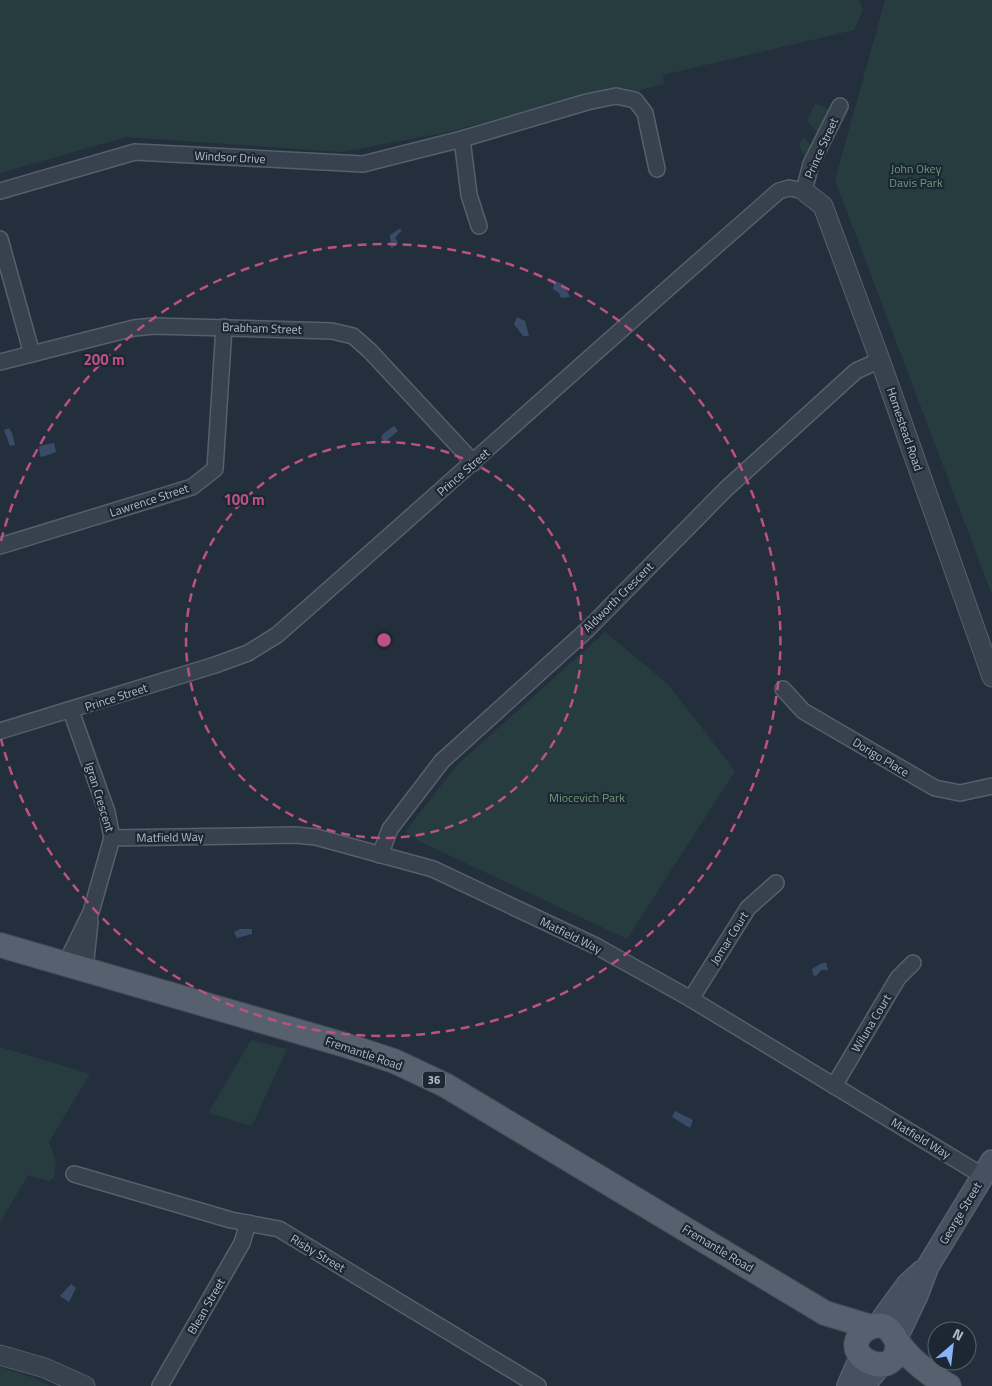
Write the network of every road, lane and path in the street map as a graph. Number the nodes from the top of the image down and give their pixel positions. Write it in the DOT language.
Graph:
graph roads {
  1 [pos="840,106"];
  2 [pos="462,139"];
  3 [pos="657,169"];
  4 [pos="0,191"];
  5 [pos="804,191"];
  6 [pos="479,226"];
  7 [pos="0,240"];
  8 [pos="224,327"];
  9 [pos="32,354"];
  10 [pos="880,360"];
  11 [pos="0,362"];
  12 [pos="474,463"];
  13 [pos="0,546"];
  14 [pos="992,677"];
  15 [pos="783,689"];
  16 [pos="71,711"];
  17 [pos="0,732"];
  18 [pos="992,786"];
  19 [pos="112,838"];
  20 [pos="380,855"];
  21 [pos="776,883"];
  22 [pos="0,945"];
  23 [pos="913,963"];
  24 [pos="75,966"];
  25 [pos="691,999"];
  26 [pos="834,1086"];
  27 [pos="988,1168"];
  28 [pos="74,1174"];
  29 [pos="248,1223"];
  30 [pos="825,1313"];
  31 [pos="885,1333"];
  32 [pos="0,1355"];
  33 [pos="871,1358"];
  34 [pos="940,1381"];
  35 [pos="853,1385"];
  36 [pos="85,1386"];
  37 [pos="160,1386"];
  38 [pos="538,1386"];
  1 -- 5 [label="street, Prince Street"];
  2 -- 3 [label="street, Windsor Drive"];
  2 -- 4 [label="street, Windsor Drive"];
  2 -- 6 [label="street"];
  5 -- 10 [label="street, Homestead Road"];
  5 -- 12 [label="street, Prince Street"];
  7 -- 9 [label="street"];
  8 -- 9 [label="street, Brabham Street"];
  8 -- 12 [label="street, Brabham Street"];
  8 -- 13 [label="street, Lawrence Street"];
  9 -- 11 [label="street, Brabham Street"];
  10 -- 14 [label="street, Homestead Road"];
  10 -- 20 [label="street, Aldworth Crescent"];
  12 -- 16 [label="street, Prince Street"];
  15 -- 18 [label="street, Dorigo Place"];
  16 -- 17 [label="street, Prince Street"];
  16 -- 19 [label="street, Igran Crescent"];
  19 -- 20 [label="street, Matfield Way"];
  19 -- 24 [label="street, Igran Crescent"];
  20 -- 25 [label="street, Matfield Way"];
  21 -- 25 [label="street, Jomar Court"];
  22 -- 24 [label="main road, Fremantle Road / 36"];
  23 -- 26 [label="street, Wiluna Court"];
  24 -- 30 [label="main road, Fremantle Road / 36"];
  25 -- 26 [label="street, Matfield Way"];
  26 -- 27 [label="street, Matfield Way"];
  27 -- 31 [label="main road, George Street"];
  28 -- 29 [label="street, Risby Street"];
  29 -- 37 [label="street, Blean Street"];
  29 -- 38 [label="street, Risby Street"];
  30 -- 31 [label="main road, Fremantle Road / 36"];
  30 -- 33 [label="main road, Fremantle Road / 36"];
  31 -- 33 [label="main road"];
  31 -- 33 [label="main road"];
  31 -- 34 [label="main road, Fremantle Road / 36"];
  32 -- 36 [label="street"];
  33 -- 34 [label="main road, Fremantle Road / 36"];
  33 -- 35 [label="main road"];
}
